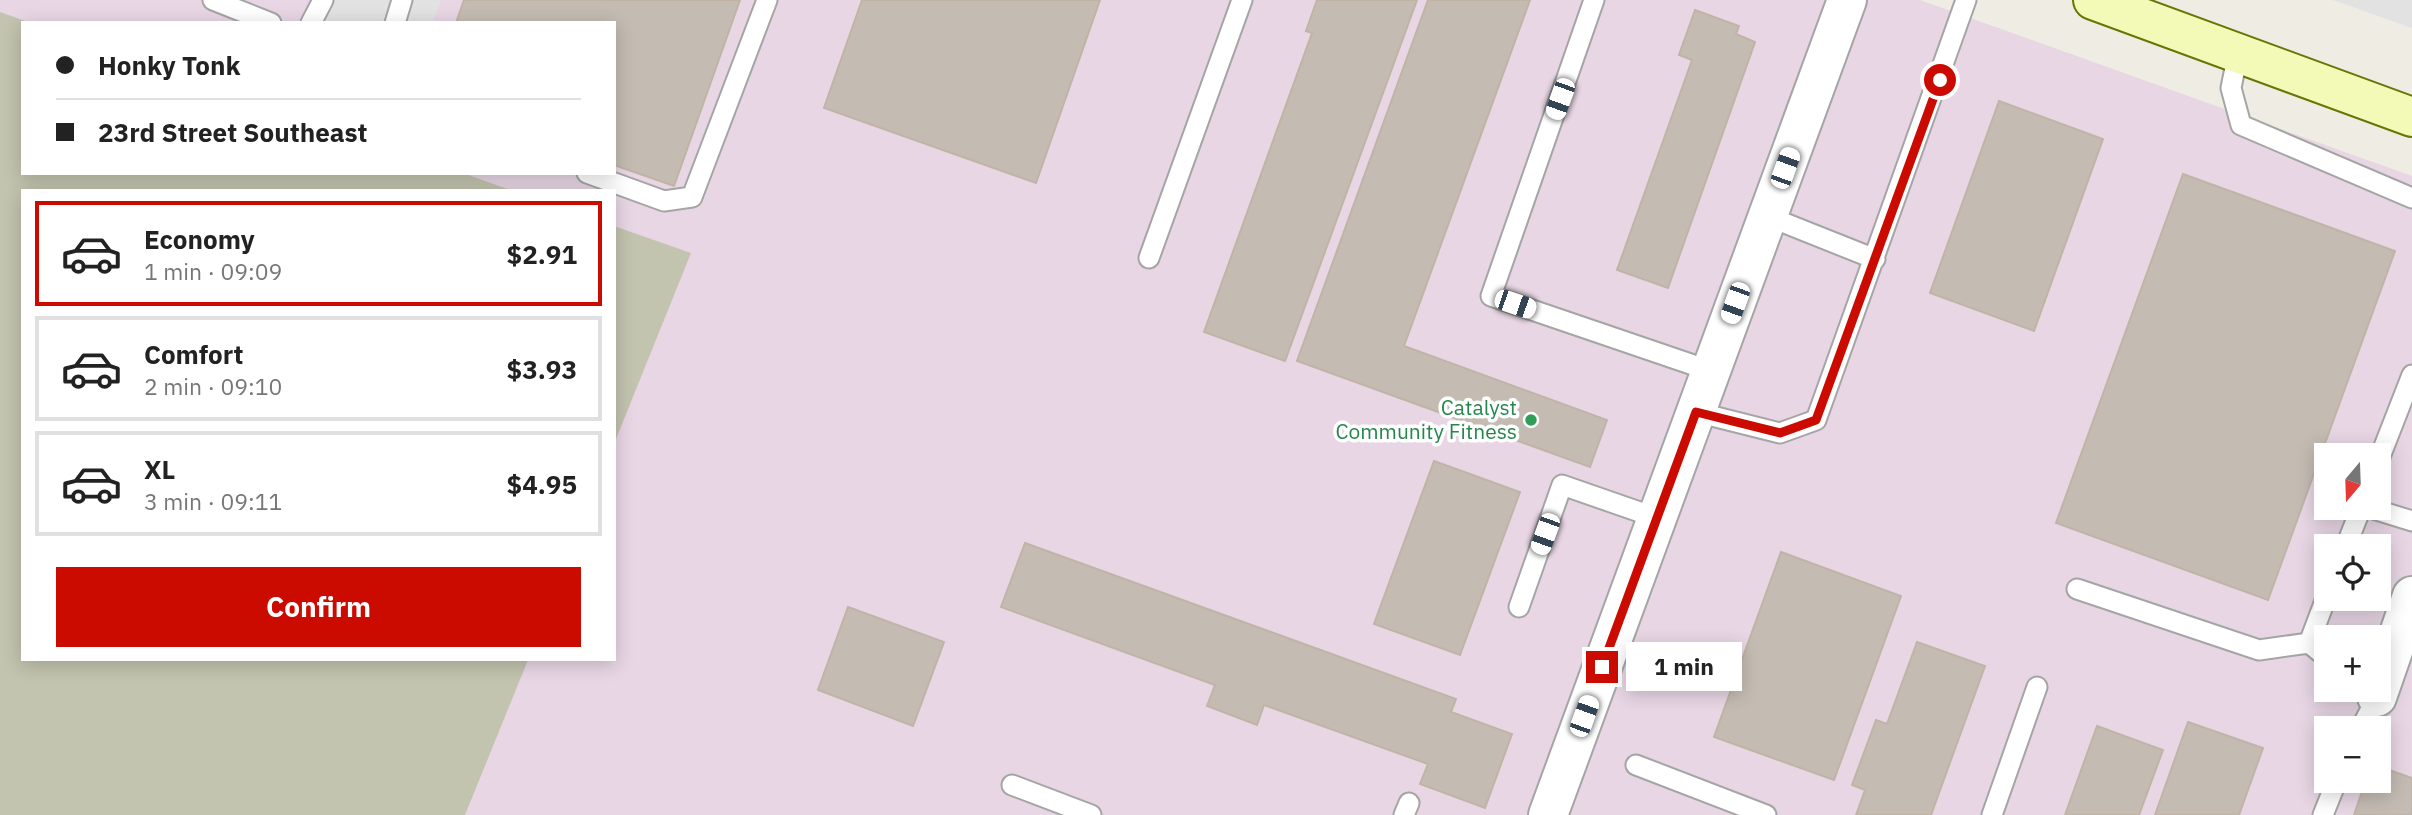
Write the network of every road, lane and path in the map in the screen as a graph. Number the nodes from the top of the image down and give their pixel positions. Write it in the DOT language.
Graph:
graph roads {
  1 [pos="213,0"];
  2 [pos="323,0"];
  3 [pos="402,0"];
  4 [pos="767,0"];
  5 [pos="1242,0"];
  6 [pos="1594,0"];
  7 [pos="1847,0"];
  8 [pos="1966,0"];
  9 [pos="2093,0"];
  10 [pos="266,21"];
  11 [pos="312,21"];
  12 [pos="396,21"];
  13 [pos="2238,53"];
  14 [pos="2412,117"];
  15 [pos="592,175"];
  16 [pos="2412,198"];
  17 [pos="1767,216"];
  18 [pos="1149,258"];
  19 [pos="1875,259"];
  20 [pos="1711,371"];
  21 [pos="2412,375"];
  22 [pos="1696,412"];
  23 [pos="2385,443"];
  24 [pos="2391,514"];
  25 [pos="1657,518"];
  26 [pos="2412,521"];
  27 [pos="2077,589"];
  28 [pos="2412,596"];
  29 [pos="1519,607"];
  30 [pos="2321,611"];
  31 [pos="2309,643"];
  32 [pos="2314,647"];
  33 [pos="2037,687"];
  34 [pos="2369,705"];
  35 [pos="1636,765"];
  36 [pos="1012,785"];
  37 [pos="2332,793"];
  38 [pos="1091,815"];
  39 [pos="1548,815"];
  40 [pos="1766,815"];
  41 [pos="1992,815"];
  42 [pos="2323,815"];
  1 -- 10 [label="lane"];
  2 -- 11 [label="lane"];
  3 -- 12 [label="lane"];
  4 -- 15 [label="lane"];
  5 -- 18 [label="lane"];
  6 -- 20 [label="lane"];
  7 -- 17 [label="street"];
  8 -- 19 [label="lane"];
  9 -- 13 [label="street"];
  13 -- 14 [label="street"];
  13 -- 16 [label="lane"];
  17 -- 19 [label="lane"];
  17 -- 20 [label="street"];
  19 -- 22 [label="lane"];
  20 -- 22 [label="street"];
  21 -- 23 [label="lane"];
  22 -- 25 [label="street"];
  24 -- 26 [label="lane"];
  25 -- 29 [label="lane"];
  25 -- 39 [label="street"];
  27 -- 31 [label="lane"];
  28 -- 34 [label="street"];
  30 -- 31 [label="lane"];
  31 -- 32 [label="lane"];
  33 -- 41 [label="lane"];
  35 -- 40 [label="lane"];
  36 -- 38 [label="lane"];
  37 -- 42 [label="lane"];
}
